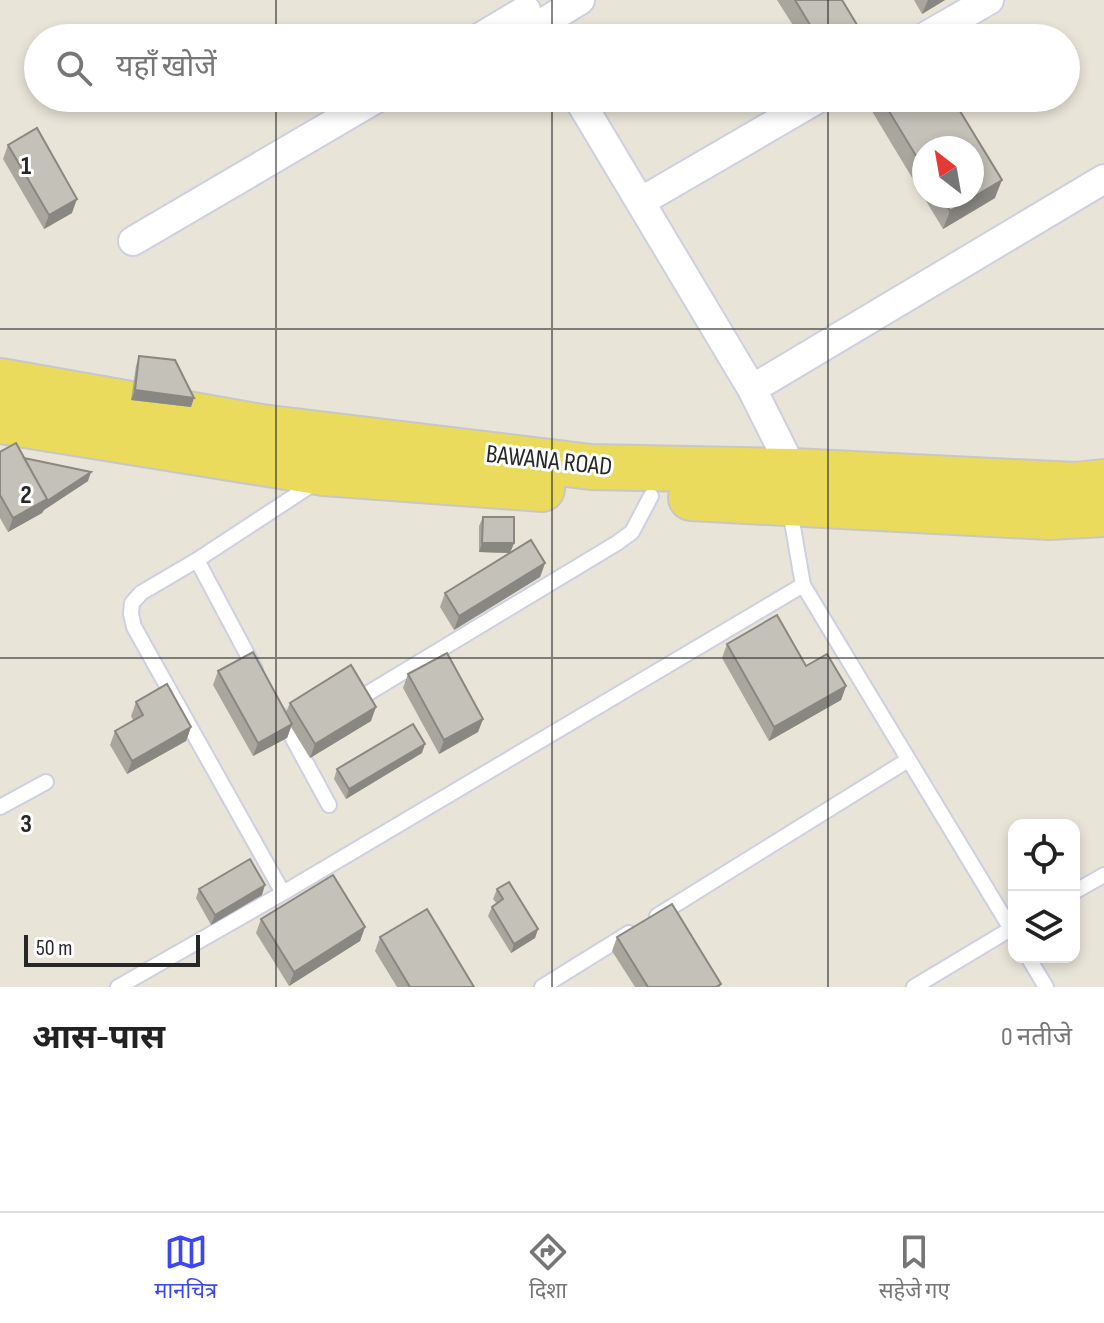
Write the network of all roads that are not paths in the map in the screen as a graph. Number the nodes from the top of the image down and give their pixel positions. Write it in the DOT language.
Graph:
graph roads {
  1 [pos="580,0"];
  2 [pos="989,0"];
  3 [pos="531,19"];
  4 [pos="947,24"];
  5 [pos="353,112"];
  6 [pos="586,112"];
  7 [pos="795,112"];
  8 [pos="1104,179"];
  9 [pos="640,202"];
  10 [pos="133,241"];
  11 [pos="0,381"];
  12 [pos="752,389"];
  13 [pos="0,421"];
  14 [pos="126,422"];
  15 [pos="334,456"];
  16 [pos="1104,482"];
  17 [pos="791,487"];
  18 [pos="651,496"];
  19 [pos="1104,514"];
  20 [pos="197,560"];
  21 [pos="803,585"];
  22 [pos="365,695"];
  23 [pos="908,760"];
  24 [pos="46,782"];
  25 [pos="329,805"];
  26 [pos="0,807"];
  27 [pos="1104,875"];
  28 [pos="1076,891"];
  29 [pos="283,893"];
  30 [pos="1008,922"];
  31 [pos="1008,933"];
  32 [pos="1032,963"];
  33 [pos="118,987"];
  34 [pos="542,987"];
  35 [pos="914,987"];
  36 [pos="1046,987"];
  1 -- 3 [label="street"];
  2 -- 4 [label="street"];
  5 -- 10 [label="street"];
  6 -- 9 [label="street"];
  7 -- 9 [label="street"];
  8 -- 12 [label="street"];
  9 -- 12 [label="street"];
  11 -- 14 [label="main road, BAWANA ROAD"];
  12 -- 17 [label="street"];
  13 -- 14 [label="main road, BAWANA ROAD"];
  14 -- 15 [label="main road, BAWANA ROAD"];
  15 -- 17 [label="main road, BAWANA ROAD"];
  15 -- 18 [label="main road, BAWANA ROAD"];
  15 -- 20 [label="lane"];
  16 -- 17 [label="main road, BAWANA ROAD"];
  17 -- 18 [label="main road, BAWANA ROAD"];
  17 -- 19 [label="main road, BAWANA ROAD"];
  17 -- 21 [label="lane"];
  18 -- 22 [label="lane"];
  20 -- 25 [label="lane"];
  20 -- 29 [label="lane"];
  21 -- 23 [label="lane"];
  21 -- 29 [label="lane"];
  23 -- 30 [label="lane"];
  23 -- 34 [label="lane"];
  24 -- 26 [label="lane"];
  27 -- 28 [label="lane"];
  29 -- 33 [label="lane"];
  31 -- 35 [label="lane"];
  32 -- 36 [label="lane"];
}
